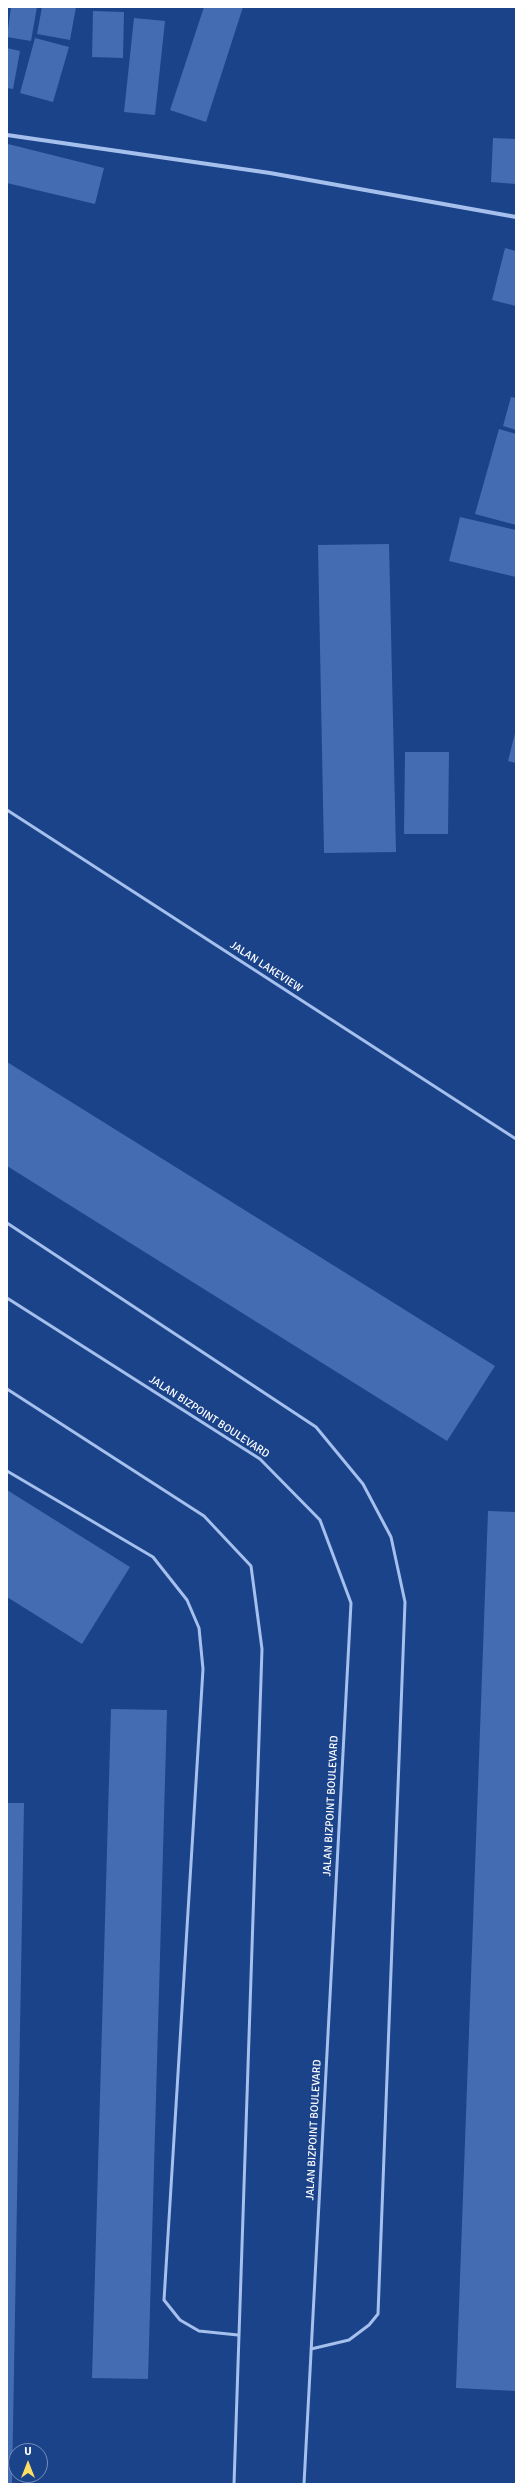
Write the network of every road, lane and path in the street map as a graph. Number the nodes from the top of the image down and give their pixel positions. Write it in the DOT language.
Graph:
graph roads {
  1 [pos="7,135"];
  2 [pos="516,217"];
  3 [pos="7,810"];
  4 [pos="516,1139"];
  5 [pos="7,1223"];
  6 [pos="7,1298"];
  7 [pos="7,1390"];
  8 [pos="7,1471"];
  9 [pos="238,2335"];
  10 [pos="311,2349"];
  11 [pos="234,2484"];
  12 [pos="304,2484"];
  1 -- 2 [label="street"];
  3 -- 4 [label="lane, JALAN LAKEVIEW"];
  5 -- 10 [label="lane"];
  6 -- 10 [label="lane, JALAN BIZPOINT BOULEVARD"];
  7 -- 9 [label="lane"];
  8 -- 9 [label="lane"];
  9 -- 11 [label="lane"];
  10 -- 12 [label="lane, JALAN BIZPOINT BOULEVARD"];
}
